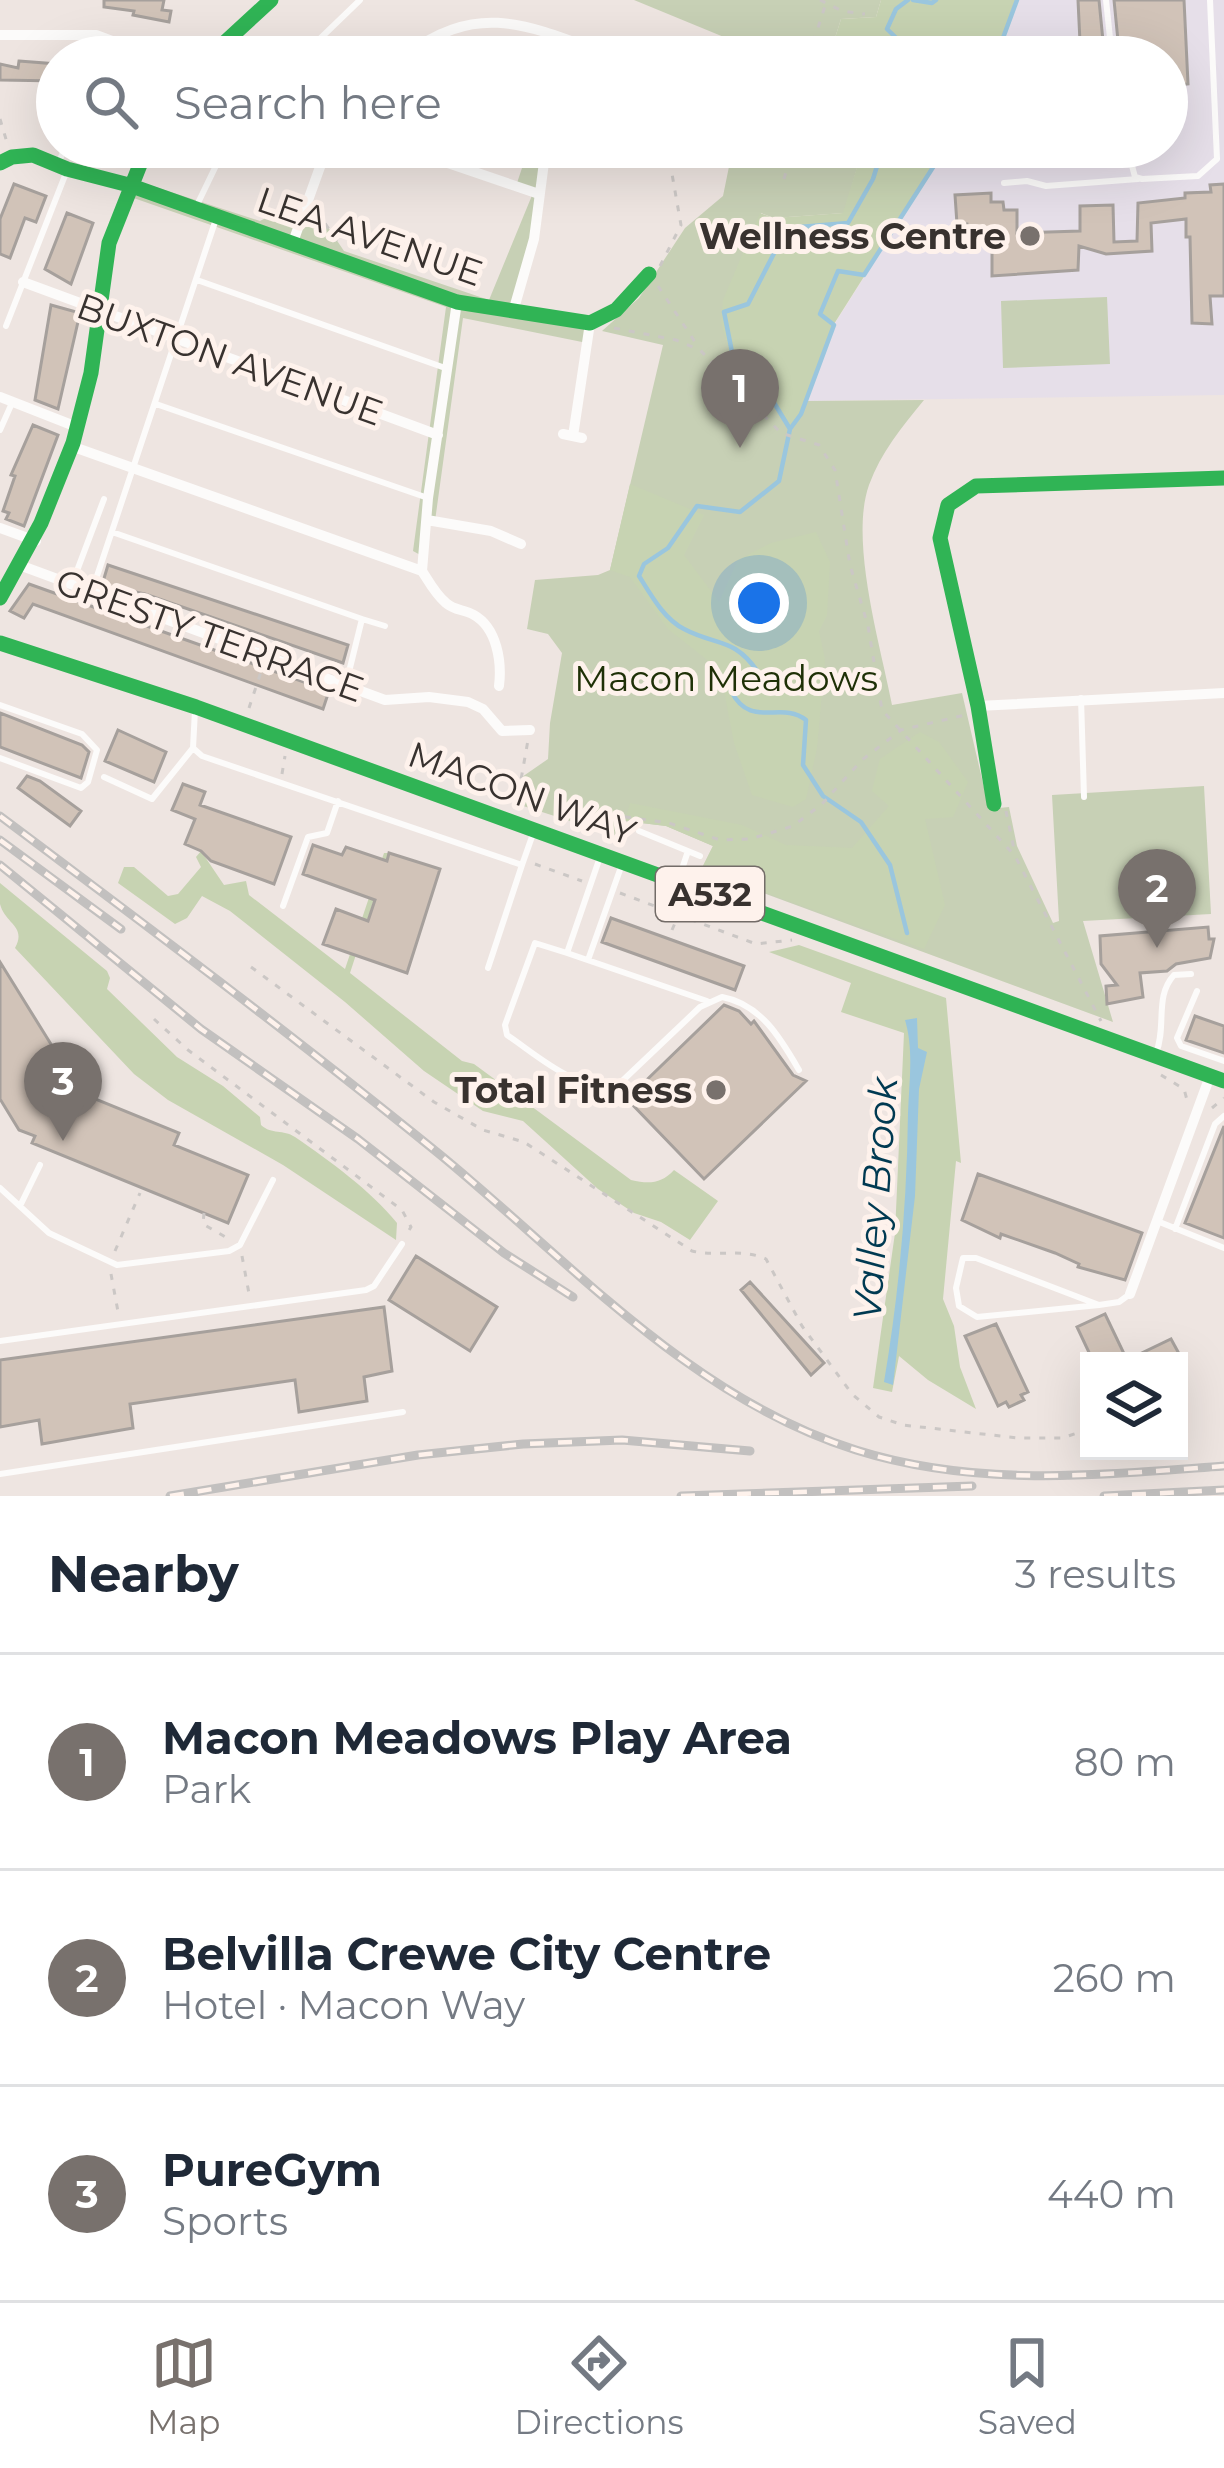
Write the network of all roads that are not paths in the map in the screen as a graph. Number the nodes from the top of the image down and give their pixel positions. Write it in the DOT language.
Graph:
graph roads {
  1 [pos="271,0"];
  2 [pos="360,0"];
  3 [pos="1106,0"];
  4 [pos="1210,0"];
  5 [pos="487,8"];
  6 [pos="461,12"];
  7 [pos="0,35"];
  8 [pos="99,36"];
  9 [pos="232,36"];
  10 [pos="323,36"];
  11 [pos="422,36"];
  12 [pos="558,36"];
  13 [pos="1110,36"];
  14 [pos="1224,61"];
  15 [pos="1212,63"];
  16 [pos="36,156"];
  17 [pos="1220,159"];
  18 [pos="6,160"];
  19 [pos="62,168"];
  20 [pos="66,168"];
  21 [pos="137,168"];
  22 [pos="213,168"];
  23 [pos="320,168"];
  24 [pos="463,168"];
  25 [pos="543,168"];
  26 [pos="1133,168"];
  27 [pos="1142,179"];
  28 [pos="1004,183"];
  29 [pos="129,185"];
  30 [pos="539,194"];
  31 [pos="196,209"];
  32 [pos="217,216"];
  33 [pos="293,242"];
  34 [pos="653,276"];
  35 [pos="197,280"];
  36 [pos="23,282"];
  37 [pos="457,302"];
  38 [pos="98,312"];
  39 [pos="514,312"];
  40 [pos="590,323"];
  41 [pos="6,326"];
  42 [pos="178,340"];
  43 [pos="448,369"];
  44 [pos="6,400"];
  45 [pos="156,404"];
  46 [pos="76,427"];
  47 [pos="0,430"];
  48 [pos="438,435"];
  49 [pos="573,436"];
  50 [pos="71,446"];
  51 [pos="134,469"];
  52 [pos="1224,478"];
  53 [pos="428,498"];
  54 [pos="104,499"];
  55 [pos="428,520"];
  56 [pos="0,528"];
  57 [pos="111,532"];
  58 [pos="36,541"];
  59 [pos="506,557"];
  60 [pos="22,566"];
  61 [pos="422,572"];
  62 [pos="72,584"];
  63 [pos="92,591"];
  64 [pos="0,598"];
  65 [pos="362,619"];
  66 [pos="386,626"];
  67 [pos="0,643"];
  68 [pos="346,684"];
  69 [pos="499,686"];
  70 [pos="1224,693"];
  71 [pos="1081,698"];
  72 [pos="0,704"];
  73 [pos="979,706"];
  74 [pos="196,707"];
  75 [pos="530,730"];
  76 [pos="193,748"];
  77 [pos="0,758"];
  78 [pos="104,777"];
  79 [pos="1084,796"];
  80 [pos="338,801"];
  81 [pos="994,805"];
  82 [pos="535,830"];
  83 [pos="639,831"];
  84 [pos="688,850"];
  85 [pos="601,854"];
  86 [pos="700,856"];
  87 [pos="623,861"];
  88 [pos="522,865"];
  89 [pos="678,882"];
  90 [pos="283,906"];
  91 [pos="567,953"];
  92 [pos="588,960"];
  93 [pos="488,968"];
  94 [pos="1191,974"];
  95 [pos="1197,992"];
  96 [pos="707,1001"];
  97 [pos="1224,1061"];
  98 [pos="1152,1062"];
  99 [pos="800,1070"];
  100 [pos="1217,1079"];
  101 [pos="1224,1116"];
  102 [pos="1188,1135"];
  103 [pos="1208,1142"];
  104 [pos="40,1165"];
  105 [pos="273,1180"];
  106 [pos="0,1188"];
  107 [pos="20,1206"];
  108 [pos="1156,1221"];
  109 [pos="1175,1228"];
  110 [pos="401,1244"];
  111 [pos="1224,1248"];
  112 [pos="1130,1294"];
  113 [pos="1099,1305"];
  114 [pos="0,1340"];
  115 [pos="403,1412"];
  116 [pos="0,1474"];
  1 -- 9 [label="street"];
  2 -- 10 [label="lane"];
  3 -- 13 [label="lane"];
  4 -- 15 [label="lane"];
  5 -- 12 [label="street"];
  6 -- 11 [label="street"];
  7 -- 8 [label="street"];
  14 -- 15 [label="lane"];
  15 -- 17 [label="lane"];
  16 -- 18 [label="street, LEA AVENUE"];
  17 -- 27 [label="lane"];
  19 -- 36 [label="lane"];
  20 -- 29 [label="street, LEA AVENUE"];
  21 -- 29 [label="street"];
  22 -- 31 [label="lane"];
  23 -- 33 [label="street"];
  24 -- 30 [label="street"];
  25 -- 30 [label="street"];
  26 -- 27 [label="lane"];
  27 -- 28 [label="lane"];
  29 -- 31 [label="street, LEA AVENUE"];
  29 -- 38 [label="street"];
  30 -- 39 [label="street"];
  31 -- 32 [label="street, LEA AVENUE"];
  32 -- 33 [label="street, LEA AVENUE"];
  32 -- 35 [label="lane"];
  33 -- 37 [label="street, LEA AVENUE"];
  34 -- 40 [label="street"];
  35 -- 42 [label="lane"];
  35 -- 43 [label="lane"];
  36 -- 38 [label="street, BUXTON AVENUE"];
  36 -- 41 [label="lane"];
  37 -- 39 [label="street, LEA AVENUE"];
  37 -- 43 [label="street"];
  38 -- 42 [label="street, BUXTON AVENUE"];
  38 -- 46 [label="street"];
  39 -- 40 [label="street, LEA AVENUE"];
  40 -- 49 [label="street"];
  42 -- 45 [label="lane"];
  42 -- 48 [label="street, BUXTON AVENUE"];
  43 -- 48 [label="street"];
  44 -- 46 [label="street"];
  44 -- 47 [label="lane"];
  45 -- 51 [label="lane"];
  45 -- 53 [label="lane"];
  46 -- 50 [label="street"];
  48 -- 53 [label="street"];
  50 -- 51 [label="street"];
  50 -- 58 [label="street"];
  51 -- 57 [label="lane"];
  51 -- 61 [label="street"];
  52 -- 73 [label="street"];
  53 -- 55 [label="street"];
  54 -- 62 [label="lane"];
  55 -- 59 [label="street"];
  55 -- 61 [label="street"];
  56 -- 58 [label="street"];
  57 -- 63 [label="lane"];
  57 -- 65 [label="lane"];
  58 -- 60 [label="street"];
  60 -- 62 [label="street, GRESTY TERRACE"];
  60 -- 64 [label="street"];
  61 -- 69 [label="street"];
  62 -- 63 [label="street, GRESTY TERRACE"];
  63 -- 68 [label="street, GRESTY TERRACE"];
  65 -- 66 [label="lane"];
  65 -- 68 [label="lane"];
  67 -- 74 [label="street, MACON WAY / A532"];
  68 -- 75 [label="street, GRESTY TERRACE"];
  70 -- 71 [label="street"];
  71 -- 73 [label="street"];
  71 -- 79 [label="lane"];
  72 -- 77 [label="lane"];
  73 -- 81 [label="street"];
  74 -- 76 [label="lane"];
  74 -- 82 [label="street, MACON WAY / A532"];
  76 -- 78 [label="lane"];
  76 -- 80 [label="lane"];
  80 -- 88 [label="lane"];
  80 -- 90 [label="lane"];
  82 -- 85 [label="street, MACON WAY / A532"];
  82 -- 88 [label="lane"];
  83 -- 84 [label="lane"];
  84 -- 86 [label="lane"];
  84 -- 89 [label="lane"];
  85 -- 87 [label="street, MACON WAY / A532"];
  85 -- 91 [label="lane"];
  87 -- 89 [label="street, MACON WAY / A532"];
  87 -- 92 [label="lane"];
  88 -- 93 [label="lane"];
  89 -- 98 [label="street, MACON WAY / A532"];
  91 -- 92 [label="lane"];
  91 -- 96 [label="lane"];
  92 -- 96 [label="lane"];
  94 -- 98 [label="lane"];
  95 -- 97 [label="lane"];
  96 -- 99 [label="lane"];
  98 -- 100 [label="street, MACON WAY / A532"];
  100 -- 102 [label="street"];
  101 -- 103 [label="lane"];
  102 -- 103 [label="lane"];
  102 -- 108 [label="street"];
  103 -- 109 [label="lane"];
  104 -- 107 [label="lane"];
  105 -- 107 [label="lane"];
  106 -- 107 [label="lane"];
  108 -- 109 [label="lane"];
  108 -- 112 [label="street"];
  109 -- 111 [label="lane"];
  110 -- 114 [label="lane"];
  112 -- 113 [label="lane"];
  113 -- 113 [label="lane"];
  115 -- 116 [label="lane"];
}
